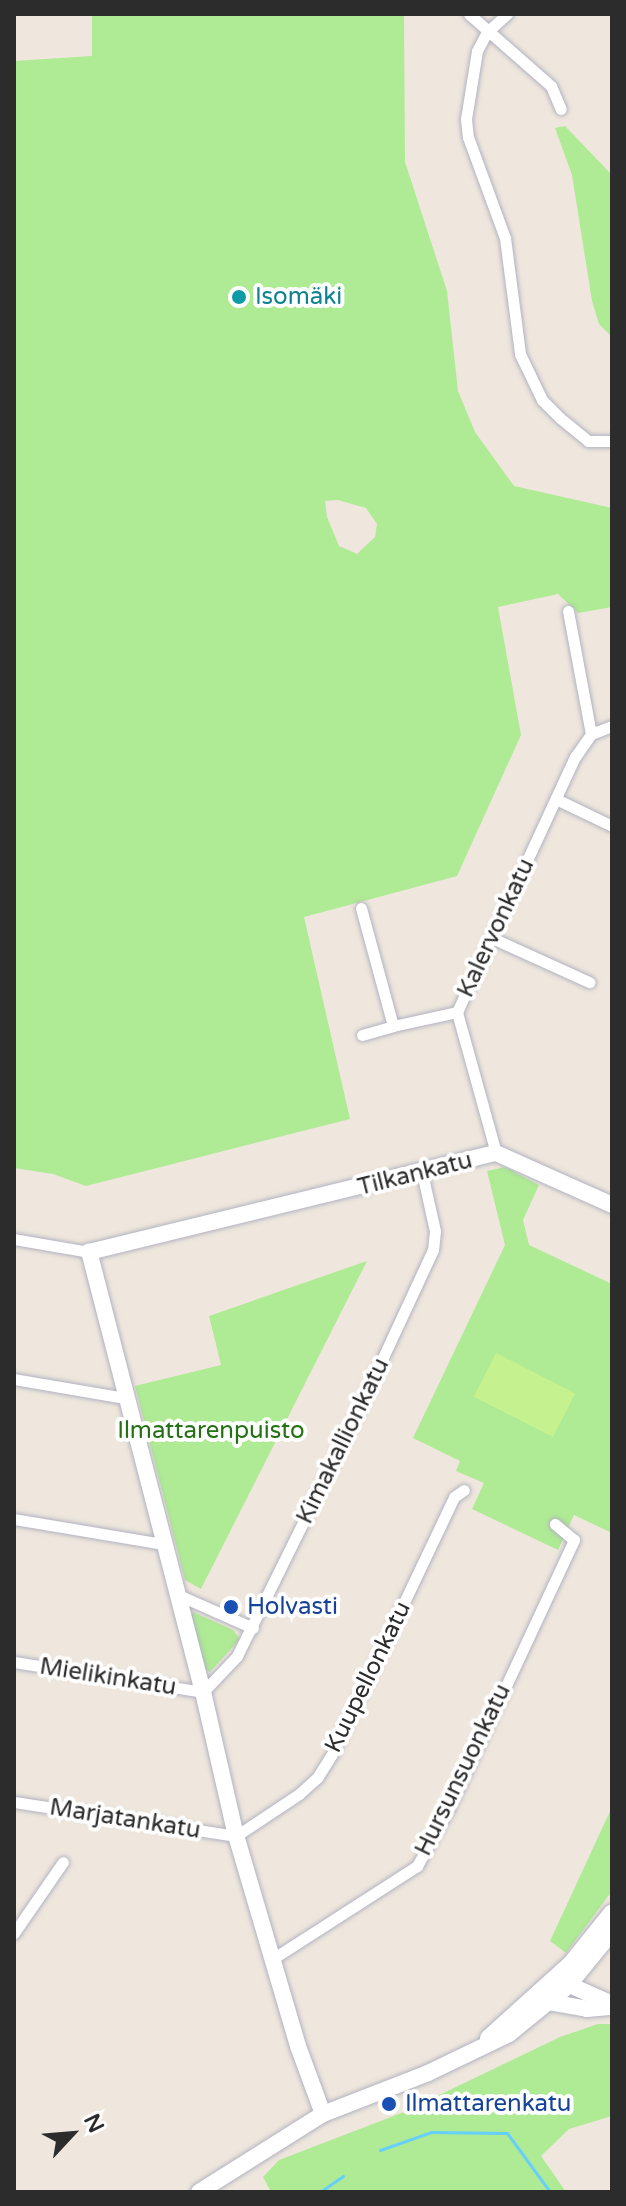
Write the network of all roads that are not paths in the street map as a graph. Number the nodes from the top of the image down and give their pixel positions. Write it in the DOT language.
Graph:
graph roads {
  1 [pos="469,14"];
  2 [pos="507,14"];
  3 [pos="487,32"];
  4 [pos="561,109"];
  5 [pos="612,441"];
  6 [pos="568,611"];
  7 [pos="612,726"];
  8 [pos="591,734"];
  9 [pos="556,799"];
  10 [pos="612,826"];
  11 [pos="361,908"];
  12 [pos="492,938"];
  13 [pos="589,982"];
  14 [pos="457,1012"];
  15 [pos="393,1026"];
  16 [pos="362,1035"];
  17 [pos="496,1153"];
  18 [pos="422,1173"];
  19 [pos="612,1205"];
  20 [pos="14,1239"];
  21 [pos="89,1252"];
  22 [pos="14,1379"];
  23 [pos="125,1398"];
  24 [pos="464,1490"];
  25 [pos="14,1519"];
  26 [pos="555,1524"];
  27 [pos="163,1544"];
  28 [pos="176,1594"];
  29 [pos="253,1628"];
  30 [pos="14,1662"];
  31 [pos="203,1692"];
  32 [pos="14,1802"];
  33 [pos="236,1836"];
  34 [pos="63,1862"];
  35 [pos="612,1912"];
  36 [pos="612,1932"];
  37 [pos="14,1933"];
  38 [pos="271,1960"];
  39 [pos="562,1981"];
  40 [pos="545,1997"];
  41 [pos="612,2005"];
  42 [pos="323,2114"];
  43 [pos="199,2192"];
  1 -- 3 [label="street"];
  2 -- 3 [label="street"];
  3 -- 4 [label="street"];
  3 -- 5 [label="street"];
  6 -- 8 [label="street"];
  7 -- 8 [label="street"];
  8 -- 9 [label="street, Kalervonkatu"];
  9 -- 10 [label="street"];
  9 -- 12 [label="street, Kalervonkatu"];
  11 -- 15 [label="street"];
  12 -- 13 [label="street"];
  12 -- 14 [label="street, Kalervonkatu"];
  14 -- 15 [label="street"];
  14 -- 17 [label="street, Kalervonkatu"];
  15 -- 16 [label="street"];
  17 -- 18 [label="street, Tilkankatu"];
  17 -- 19 [label="street, Tilkankatu"];
  18 -- 21 [label="street, Tilkankatu"];
  18 -- 29 [label="street, Kimakallionkatu"];
  20 -- 21 [label="street"];
  21 -- 23 [label="street"];
  22 -- 23 [label="street"];
  23 -- 27 [label="street"];
  24 -- 33 [label="street, Kuupellonkatu"];
  25 -- 27 [label="street"];
  26 -- 38 [label="street, Hursunsuonkatu"];
  27 -- 28 [label="street"];
  28 -- 29 [label="street"];
  28 -- 31 [label="street"];
  29 -- 31 [label="street, Kimakallionkatu"];
  30 -- 31 [label="street, Mielikinkatu"];
  31 -- 33 [label="street"];
  32 -- 33 [label="street, Marjatankatu"];
  33 -- 38 [label="street"];
  34 -- 37 [label="street"];
  35 -- 39 [label="street"];
  36 -- 39 [label="street"];
  38 -- 42 [label="street"];
  39 -- 40 [label="street"];
  39 -- 41 [label="street"];
  40 -- 41 [label="street"];
  40 -- 42 [label="street"];
  42 -- 43 [label="street"];
}
